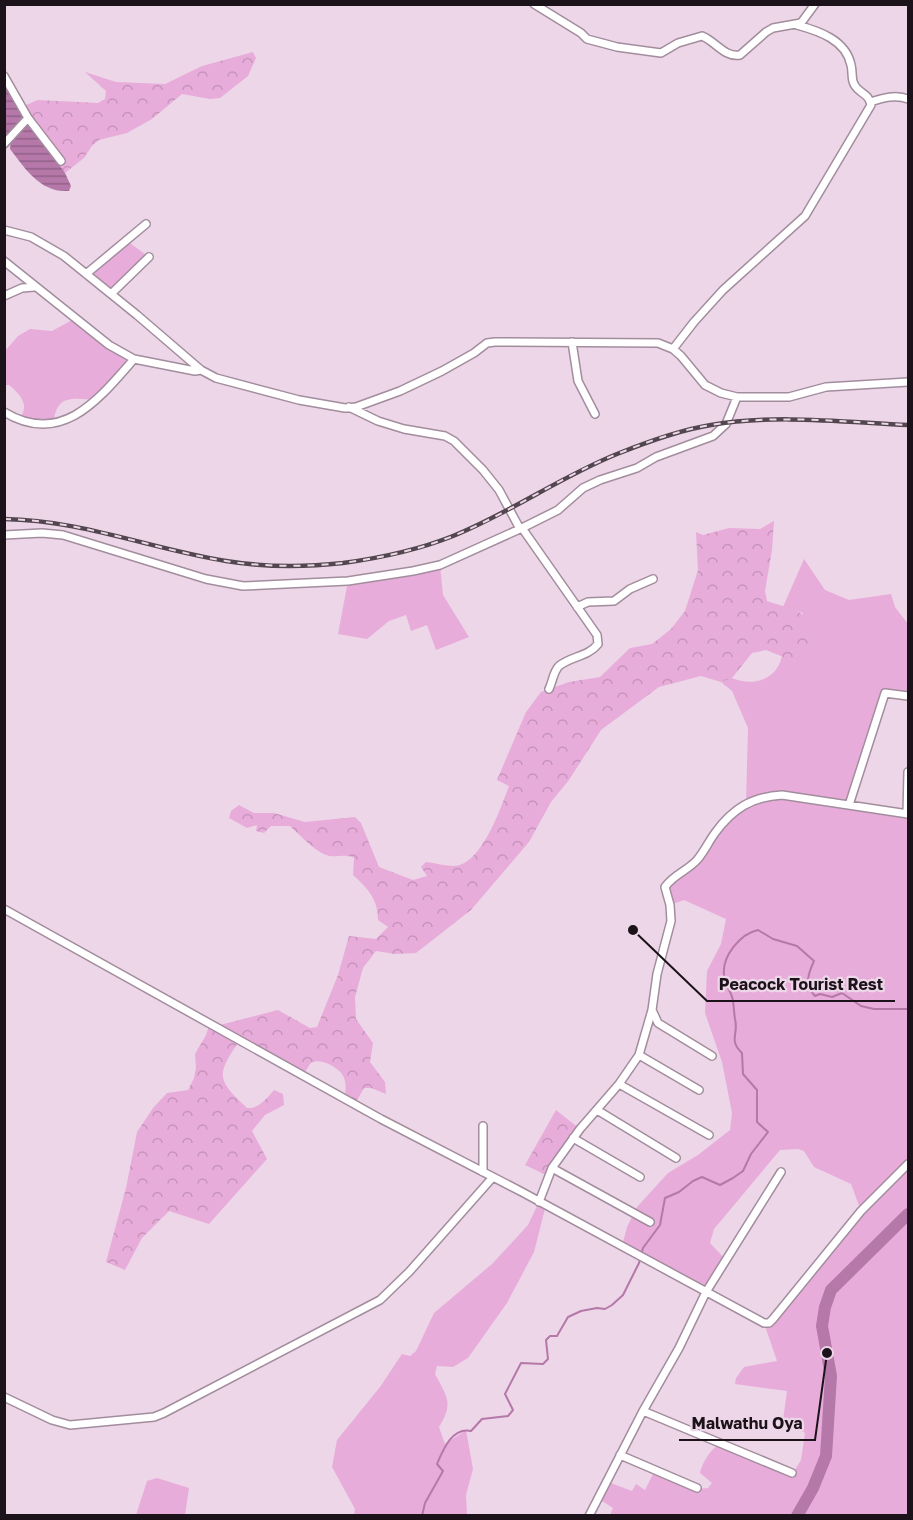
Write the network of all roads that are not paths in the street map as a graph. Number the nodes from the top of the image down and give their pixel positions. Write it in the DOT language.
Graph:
graph roads {
  1 [pos="534,4"];
  2 [pos="815,4"];
  3 [pos="797,25"];
  4 [pos="4,76"];
  5 [pos="909,99"];
  6 [pos="870,102"];
  7 [pos="28,119"];
  8 [pos="4,144"];
  9 [pos="61,161"];
  10 [pos="146,224"];
  11 [pos="4,230"];
  12 [pos="149,257"];
  13 [pos="4,261"];
  14 [pos="86,274"];
  15 [pos="34,287"];
  16 [pos="111,294"];
  17 [pos="4,296"];
  18 [pos="572,342"];
  19 [pos="673,349"];
  20 [pos="134,359"];
  21 [pos="199,370"];
  22 [pos="909,382"];
  23 [pos="737,397"];
  24 [pos="349,407"];
  25 [pos="4,412"];
  26 [pos="595,414"];
  27 [pos="521,529"];
  28 [pos="4,535"];
  29 [pos="653,579"];
  30 [pos="577,607"];
  31 [pos="549,689"];
  32 [pos="909,696"];
  33 [pos="909,772"];
  34 [pos="849,806"];
  35 [pos="908,814"];
  36 [pos="4,909"];
  37 [pos="652,1010"];
  38 [pos="639,1055"];
  39 [pos="712,1056"];
  40 [pos="619,1084"];
  41 [pos="699,1090"];
  42 [pos="597,1110"];
  43 [pos="483,1126"];
  44 [pos="709,1135"];
  45 [pos="573,1138"];
  46 [pos="676,1158"];
  47 [pos="909,1164"];
  48 [pos="552,1168"];
  49 [pos="483,1172"];
  50 [pos="781,1172"];
  51 [pos="493,1177"];
  52 [pos="640,1177"];
  53 [pos="539,1202"];
  54 [pos="650,1222"];
  55 [pos="706,1292"];
  56 [pos="4,1397"];
  57 [pos="643,1411"];
  58 [pos="620,1455"];
  59 [pos="792,1473"];
  60 [pos="697,1488"];
  61 [pos="589,1515"];
  1 -- 3 [label="street"];
  2 -- 3 [label="street"];
  3 -- 6 [label="street"];
  4 -- 7 [label="street"];
  5 -- 6 [label="street"];
  6 -- 19 [label="street"];
  7 -- 8 [label="street"];
  7 -- 9 [label="street"];
  10 -- 14 [label="street"];
  11 -- 14 [label="street"];
  12 -- 16 [label="street"];
  13 -- 15 [label="street"];
  14 -- 16 [label="street"];
  15 -- 17 [label="street"];
  15 -- 20 [label="street"];
  16 -- 21 [label="street"];
  18 -- 19 [label="street"];
  18 -- 24 [label="street"];
  18 -- 26 [label="street"];
  19 -- 23 [label="street"];
  20 -- 21 [label="street"];
  20 -- 25 [label="street"];
  21 -- 24 [label="street"];
  22 -- 23 [label="street"];
  23 -- 27 [label="street"];
  24 -- 27 [label="street"];
  27 -- 28 [label="street"];
  27 -- 30 [label="street"];
  29 -- 30 [label="street"];
  30 -- 31 [label="street"];
  32 -- 34 [label="street"];
  33 -- 35 [label="street"];
  34 -- 35 [label="street"];
  34 -- 37 [label="street"];
  36 -- 49 [label="street"];
  37 -- 38 [label="street"];
  37 -- 39 [label="street"];
  38 -- 40 [label="street"];
  38 -- 41 [label="street"];
  40 -- 42 [label="street"];
  40 -- 44 [label="street"];
  42 -- 45 [label="street"];
  42 -- 46 [label="street"];
  43 -- 49 [label="street"];
  45 -- 48 [label="street"];
  45 -- 52 [label="street"];
  47 -- 55 [label="street"];
  48 -- 53 [label="street"];
  48 -- 54 [label="street"];
  49 -- 51 [label="street"];
  50 -- 55 [label="street"];
  51 -- 53 [label="street"];
  51 -- 56 [label="street"];
  53 -- 55 [label="street"];
  55 -- 57 [label="street"];
  57 -- 58 [label="street"];
  57 -- 59 [label="street"];
  58 -- 60 [label="street"];
  58 -- 61 [label="street"];
}
